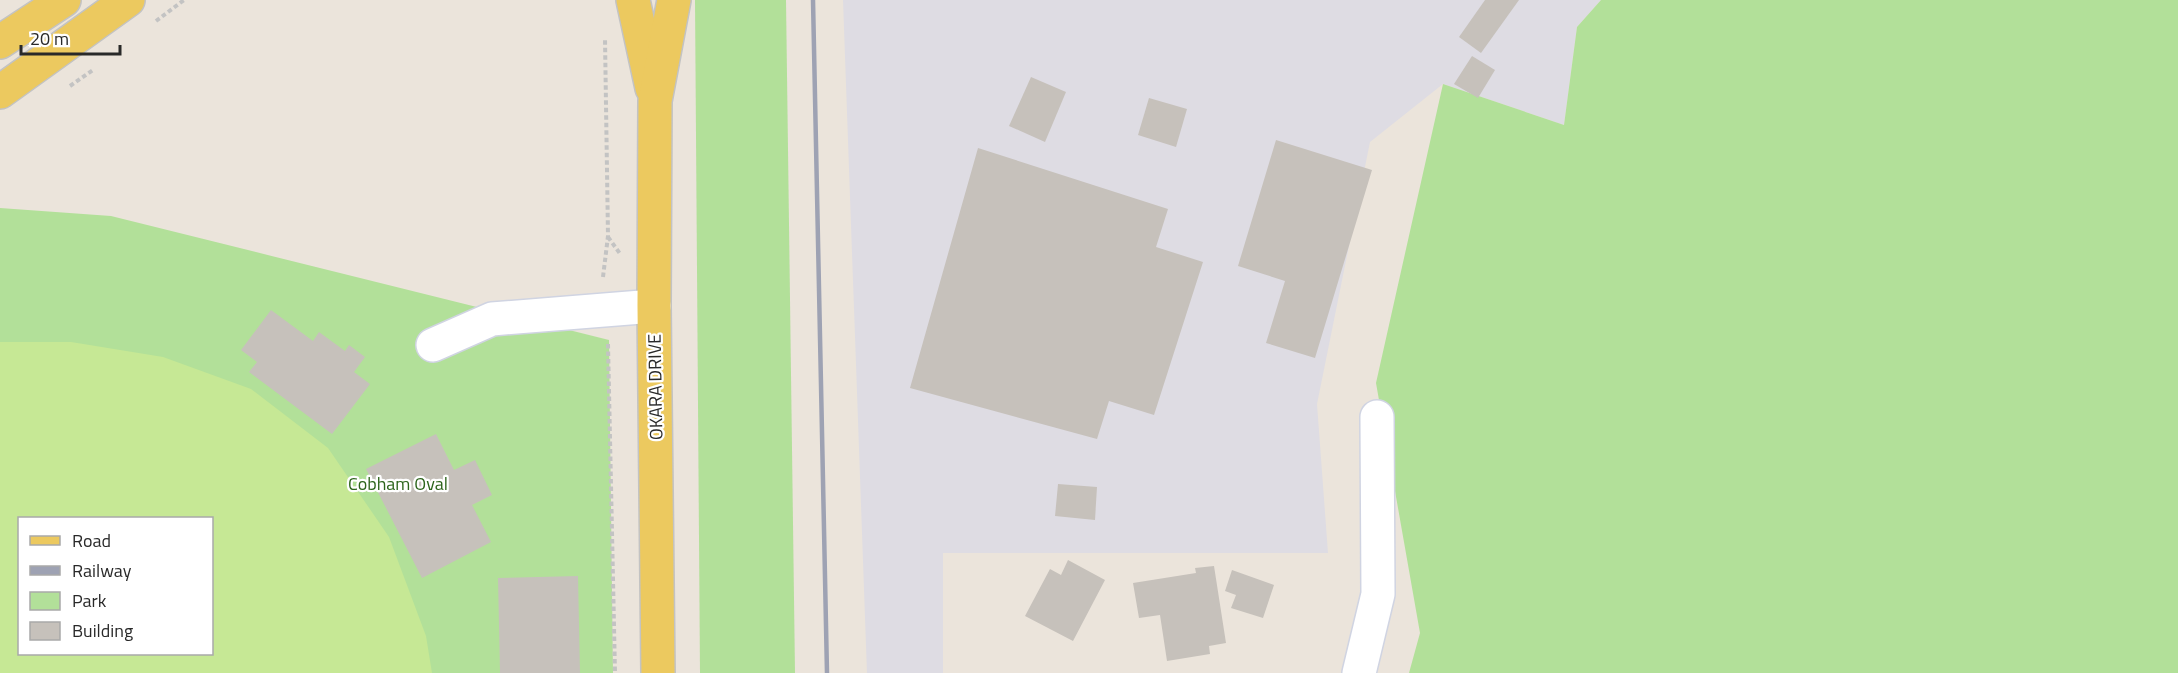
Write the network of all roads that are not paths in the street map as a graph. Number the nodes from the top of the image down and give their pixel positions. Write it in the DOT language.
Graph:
graph roads {
  1 [pos="64,0"];
  2 [pos="128,0"];
  3 [pos="633,0"];
  4 [pos="674,0"];
  5 [pos="0,42"];
  6 [pos="0,92"];
  7 [pos="655,101"];
  8 [pos="654,306"];
  9 [pos="433,345"];
  10 [pos="1377,417"];
  11 [pos="658,673"];
  12 [pos="1359,673"];
  1 -- 5 [label="main road"];
  2 -- 6 [label="main road"];
  3 -- 7 [label="main road, OKARA DRIVE"];
  4 -- 7 [label="main road, OKARA DRIVE"];
  7 -- 8 [label="main road, OKARA DRIVE"];
  8 -- 9 [label="street"];
  8 -- 11 [label="main road, OKARA DRIVE"];
  10 -- 12 [label="street"];
}
